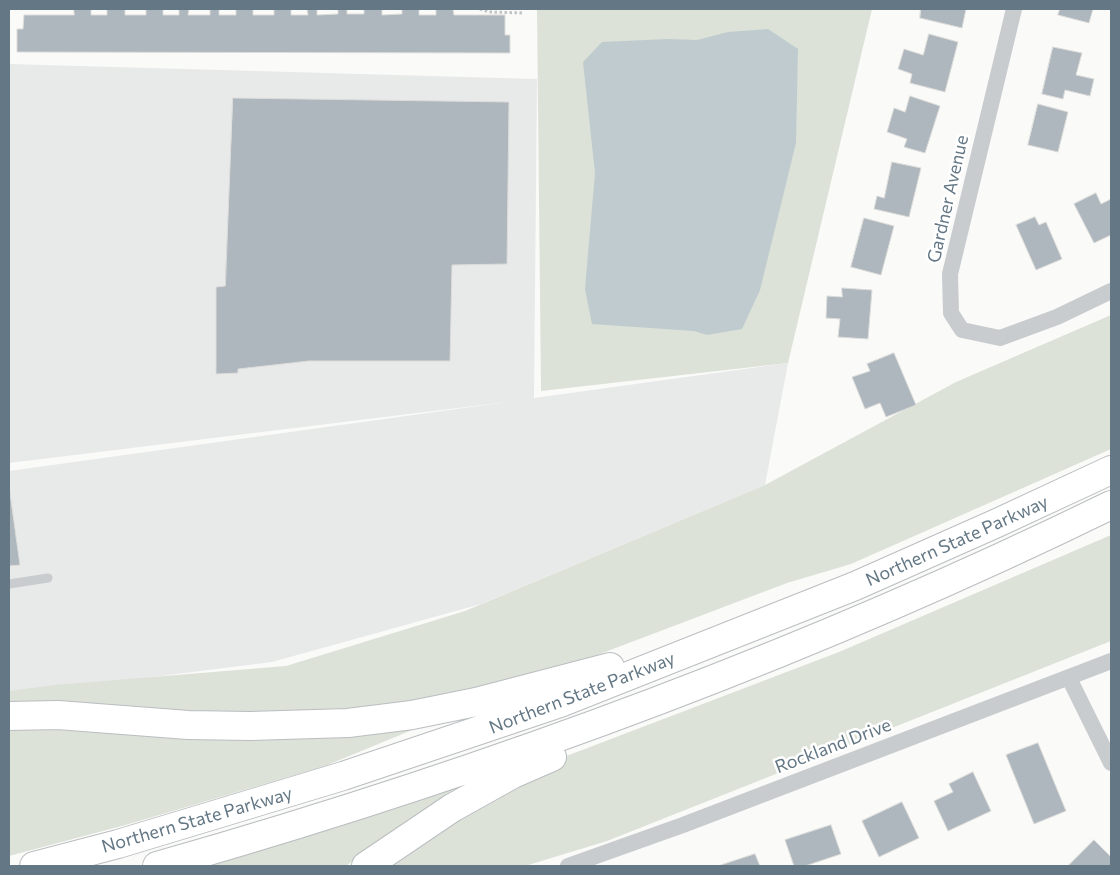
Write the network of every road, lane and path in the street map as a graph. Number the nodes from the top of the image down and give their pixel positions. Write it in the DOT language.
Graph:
graph roads {
  1 [pos="480,9"];
  2 [pos="1014,9"];
  3 [pos="524,13"];
  4 [pos="1111,292"];
  5 [pos="1111,470"];
  6 [pos="1111,506"];
  7 [pos="48,578"];
  8 [pos="9,584"];
  9 [pos="707,645"];
  10 [pos="1111,661"];
  11 [pos="1069,678"];
  12 [pos="659,700"];
  13 [pos="9,716"];
  14 [pos="1111,763"];
  15 [pos="34,866"];
  16 [pos="157,866"];
  17 [pos="366,866"];
  18 [pos="568,866"];
  1 -- 3 [label="path"];
  2 -- 4 [label="street, Gardner Avenue"];
  5 -- 9 [label="highway, Northern State Parkway"];
  6 -- 12 [label="highway, Northern State Parkway"];
  7 -- 8 [label="lane"];
  9 -- 13 [label="highway"];
  9 -- 15 [label="highway, Northern State Parkway"];
  10 -- 11 [label="street, Rockland Drive"];
  11 -- 14 [label="street"];
  11 -- 18 [label="street, Rockland Drive"];
  12 -- 16 [label="highway, Northern State Parkway"];
  12 -- 17 [label="highway"];
}
